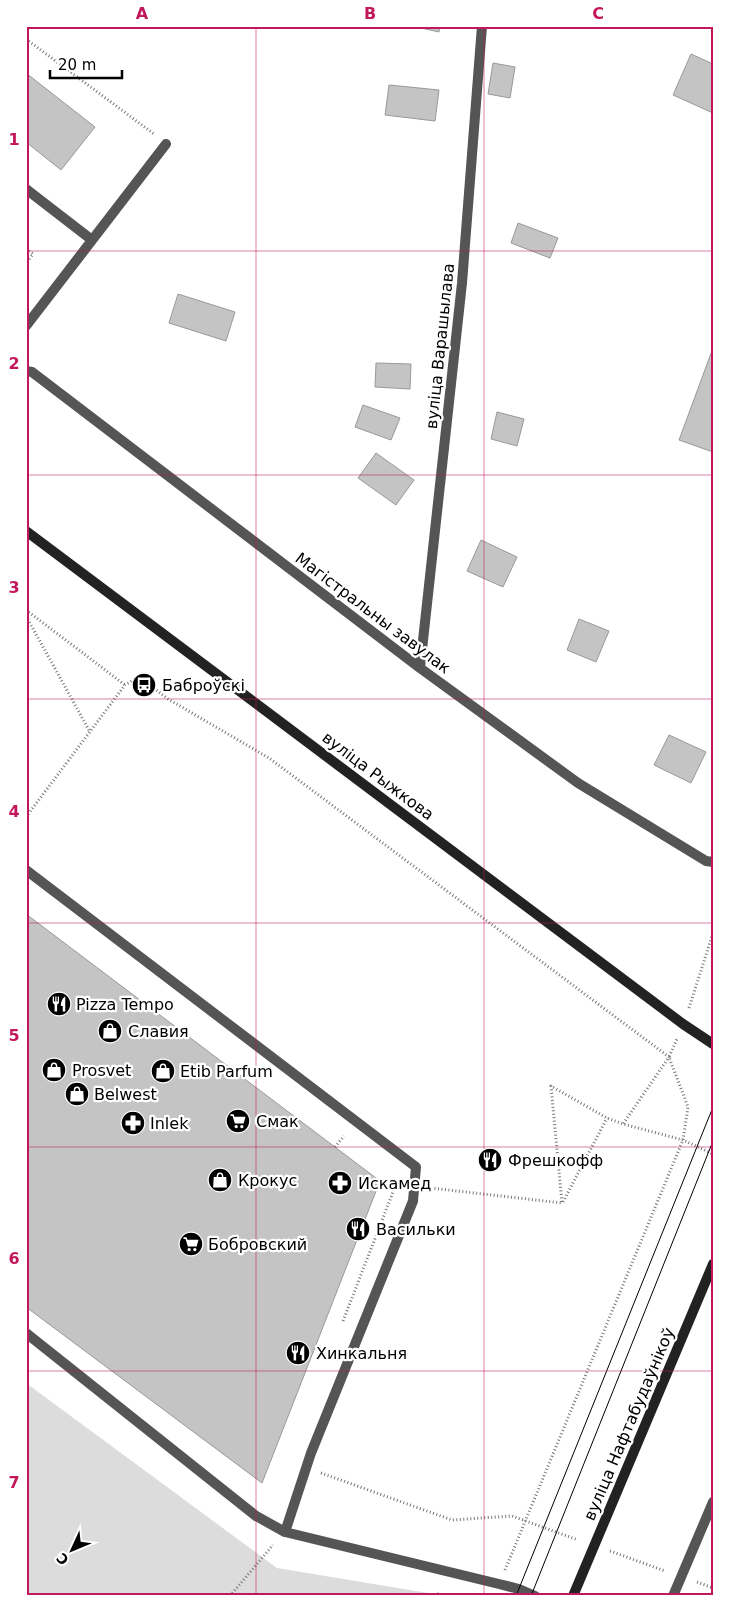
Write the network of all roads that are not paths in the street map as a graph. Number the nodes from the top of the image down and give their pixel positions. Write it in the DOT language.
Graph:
graph roads {
  1 [pos="482,26"];
  2 [pos="166,144"];
  3 [pos="26,189"];
  4 [pos="92,240"];
  5 [pos="26,326"];
  6 [pos="26,371"];
  7 [pos="26,531"];
  8 [pos="420,668"];
  9 [pos="713,862"];
  10 [pos="26,870"];
  11 [pos="713,1044"];
  12 [pos="713,1264"];
  13 [pos="26,1333"];
  14 [pos="713,1502"];
  15 [pos="285,1532"];
  16 [pos="535,1596"];
  17 [pos="573,1596"];
  18 [pos="672,1596"];
  1 -- 8 [label="street, вуліца Варашылава"];
  2 -- 4 [label="street"];
  3 -- 4 [label="street"];
  4 -- 5 [label="street"];
  6 -- 8 [label="street, Магістральны завулак"];
  7 -- 11 [label="main road, вуліца Рыжкова"];
  8 -- 9 [label="street, Магістральны завулак"];
  10 -- 15 [label="street"];
  12 -- 17 [label="main road, вуліца Нафтабудаўнікоў"];
  13 -- 15 [label="street"];
  14 -- 18 [label="street"];
  15 -- 16 [label="street"];
}
